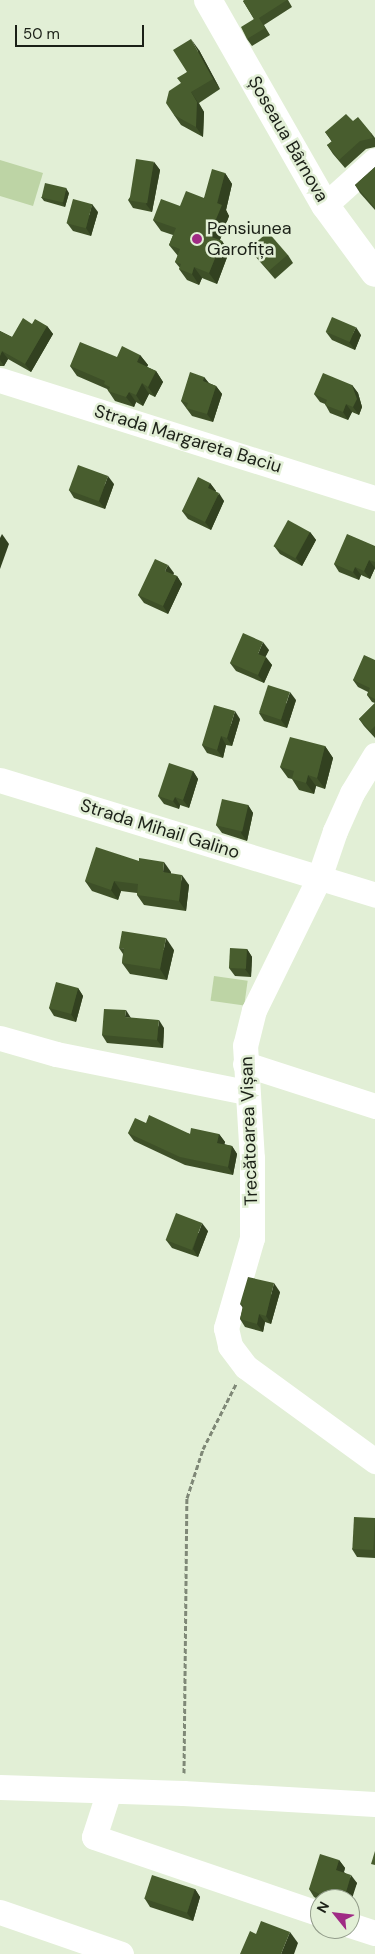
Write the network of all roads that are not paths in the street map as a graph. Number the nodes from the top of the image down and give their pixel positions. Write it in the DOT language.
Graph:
graph roads {
  1 [pos="208,0"];
  2 [pos="375,160"];
  3 [pos="325,204"];
  4 [pos="375,274"];
  5 [pos="0,380"];
  6 [pos="375,498"];
  7 [pos="372,767"];
  8 [pos="0,780"];
  9 [pos="319,878"];
  10 [pos="375,895"];
  11 [pos="0,1038"];
  12 [pos="245,1064"];
  13 [pos="247,1092"];
  14 [pos="375,1106"];
  15 [pos="375,1460"];
  16 [pos="0,1787"];
  17 [pos="109,1791"];
  18 [pos="375,1804"];
  19 [pos="310,1911"];
  20 [pos="0,1912"];
  21 [pos="360,1928"];
  22 [pos="375,1933"];
  23 [pos="121,1954"];
  1 -- 3 [label="main road, Șoseaua Bârnova"];
  2 -- 3 [label="street"];
  3 -- 4 [label="main road, Șoseaua Bârnova"];
  5 -- 6 [label="street, Strada Margareta Baciu"];
  7 -- 9 [label="street, Trecătoarea Vișan"];
  8 -- 9 [label="street, Strada Mihail Galino"];
  9 -- 10 [label="street, Strada Mihail Galino"];
  9 -- 12 [label="street, Trecătoarea Vișan"];
  11 -- 13 [label="street"];
  12 -- 13 [label="street, Trecătoarea Vișan"];
  12 -- 14 [label="street"];
  13 -- 15 [label="street, Trecătoarea Vișan"];
  16 -- 17 [label="street"];
  17 -- 18 [label="street"];
  17 -- 19 [label="street"];
  20 -- 23 [label="street"];
  21 -- 22 [label="street"];
}
